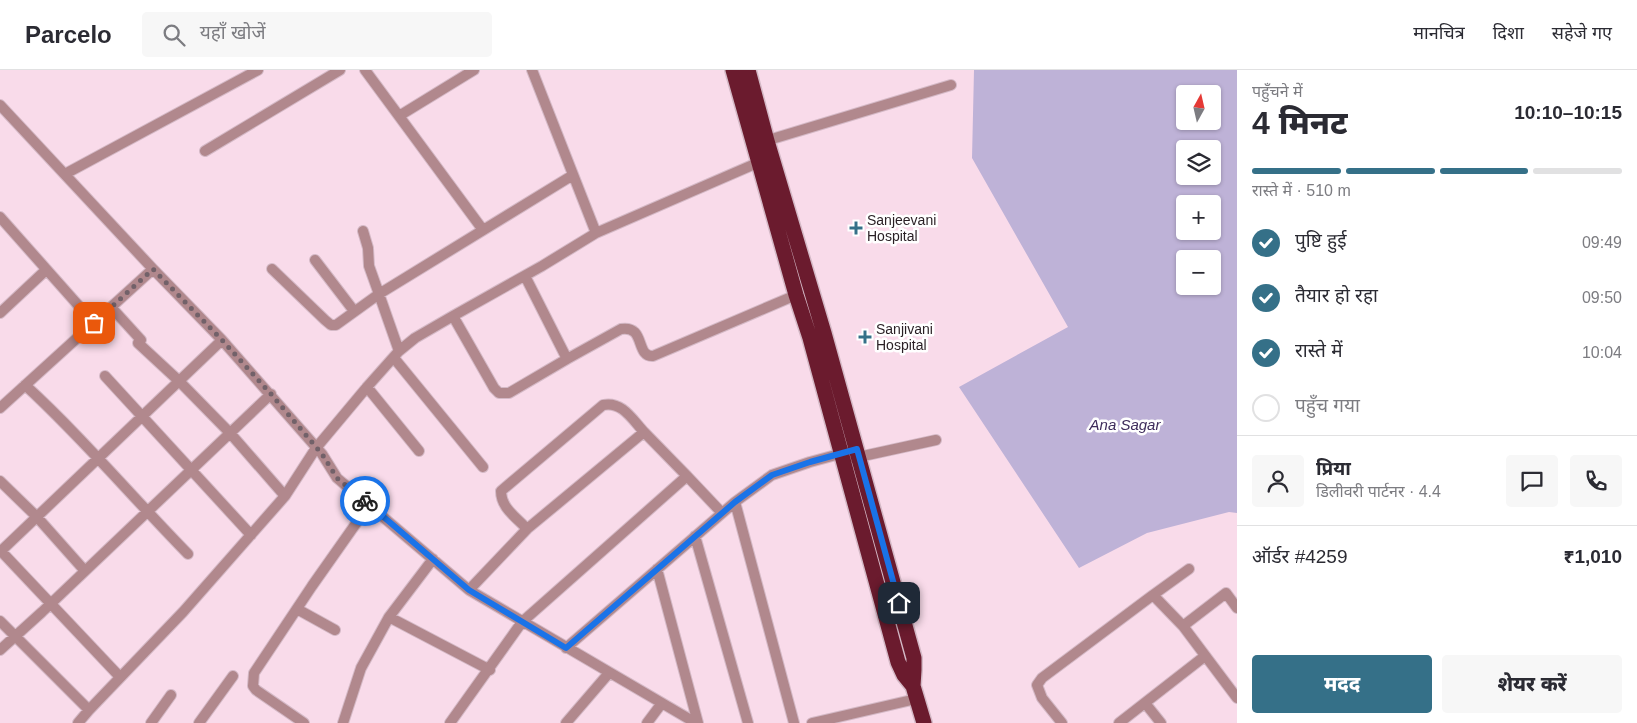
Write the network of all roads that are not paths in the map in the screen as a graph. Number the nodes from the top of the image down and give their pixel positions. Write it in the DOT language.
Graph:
graph roads {
  1 [pos="258,70"];
  2 [pos="340,70"];
  3 [pos="474,70"];
  4 [pos="532,70"];
  5 [pos="733,70"];
  6 [pos="748,70"];
  7 [pos="368,71"];
  8 [pos="951,85"];
  9 [pos="0,105"];
  10 [pos="399,116"];
  11 [pos="760,143"];
  12 [pos="205,151"];
  13 [pos="766,159"];
  14 [pos="65,174"];
  15 [pos="573,176"];
  16 [pos="0,218"];
  17 [pos="483,230"];
  18 [pos="363,231"];
  19 [pos="596,233"];
  20 [pos="315,260"];
  21 [pos="153,269"];
  22 [pos="272,269"];
  23 [pos="46,270"];
  24 [pos="525,276"];
  25 [pos="379,294"];
  26 [pos="796,295"];
  27 [pos="111,307"];
  28 [pos="354,311"];
  29 [pos="0,313"];
  30 [pos="453,316"];
  31 [pos="94,323"];
  32 [pos="222,340"];
  33 [pos="396,355"];
  34 [pos="567,359"];
  35 [pos="105,376"];
  36 [pos="179,381"];
  37 [pos="25,385"];
  38 [pos="367,387"];
  39 [pos="271,394"];
  40 [pos="0,408"];
  41 [pos="141,417"];
  42 [pos="644,432"];
  43 [pos="230,433"];
  44 [pos="936,440"];
  45 [pos="316,448"];
  46 [pos="419,452"];
  47 [pos="858,453"];
  48 [pos="842,457"];
  49 [pos="98,458"];
  50 [pos="483,467"];
  51 [pos="192,469"];
  52 [pos="687,476"];
  53 [pos="0,481"];
  54 [pos="285,496"];
  55 [pos="735,502"];
  56 [pos="369,505"];
  57 [pos="147,512"];
  58 [pos="722,513"];
  59 [pos="37,517"];
  60 [pos="527,528"];
  61 [pos="251,535"];
  62 [pos="695,536"];
  63 [pos="0,551"];
  64 [pos="188,554"];
  65 [pos="433,560"];
  66 [pos="657,568"];
  67 [pos="1189,569"];
  68 [pos="85,571"];
  69 [pos="469,590"];
  70 [pos="1153,595"];
  71 [pos="50,604"];
  72 [pos="1237,608"];
  73 [pos="297,609"];
  74 [pos="390,617"];
  75 [pos="0,621"];
  76 [pos="522,622"];
  77 [pos="1183,626"];
  78 [pos="335,630"];
  79 [pos="15,636"];
  80 [pos="566,648"];
  81 [pos="0,650"];
  82 [pos="1205,656"];
  83 [pos="490,670"];
  84 [pos="609,672"];
  85 [pos="233,676"];
  86 [pos="120,677"];
  87 [pos="914,693"];
  88 [pos="171,695"];
  89 [pos="1237,698"];
  90 [pos="1145,702"];
  91 [pos="662,703"];
  92 [pos="89,710"];
  93 [pos="78,723"];
  94 [pos="151,723"];
  95 [pos="199,723"];
  96 [pos="304,723"];
  97 [pos="343,723"];
  98 [pos="450,723"];
  99 [pos="566,723"];
  100 [pos="647,723"];
  101 [pos="697,723"];
  102 [pos="748,723"];
  103 [pos="794,723"];
  104 [pos="812,723"];
  105 [pos="924,723"];
  106 [pos="1062,723"];
  107 [pos="1118,723"];
  108 [pos="1161,723"];
  1 -- 14 [label="street"];
  2 -- 12 [label="street"];
  3 -- 10 [label="street"];
  4 -- 15 [label="street"];
  5 -- 11 [label="highway"];
  6 -- 11 [label="highway"];
  7 -- 10 [label="street"];
  8 -- 11 [label="street"];
  9 -- 14 [label="street"];
  10 -- 17 [label="street"];
  11 -- 13 [label="highway"];
  13 -- 19 [label="street"];
  13 -- 26 [label="highway"];
  13 -- 47 [label="highway"];
  14 -- 21 [label="street"];
  15 -- 17 [label="street"];
  15 -- 19 [label="street"];
  16 -- 23 [label="street"];
  17 -- 25 [label="street"];
  18 -- 25 [label="street"];
  19 -- 24 [label="street"];
  20 -- 28 [label="street"];
  21 -- 27 [label="street"];
  21 -- 32 [label="street"];
  22 -- 28 [label="street"];
  23 -- 29 [label="street"];
  23 -- 31 [label="street"];
  24 -- 30 [label="street"];
  24 -- 34 [label="street"];
  25 -- 28 [label="street"];
  25 -- 33 [label="street"];
  26 -- 34 [label="street"];
  26 -- 48 [label="highway"];
  27 -- 31 [label="street"];
  27 -- 36 [label="street"];
  30 -- 33 [label="street"];
  30 -- 34 [label="street"];
  31 -- 37 [label="street"];
  32 -- 36 [label="street"];
  32 -- 39 [label="street"];
  33 -- 38 [label="street"];
  33 -- 50 [label="street"];
  35 -- 41 [label="street"];
  36 -- 41 [label="street"];
  36 -- 43 [label="street"];
  37 -- 40 [label="street"];
  37 -- 49 [label="street"];
  38 -- 45 [label="street"];
  38 -- 46 [label="street"];
  39 -- 43 [label="street"];
  39 -- 45 [label="street"];
  41 -- 49 [label="street"];
  41 -- 51 [label="street"];
  42 -- 52 [label="street"];
  42 -- 60 [label="street"];
  42 -- 60 [label="street"];
  43 -- 51 [label="street"];
  43 -- 54 [label="street"];
  44 -- 47 [label="street"];
  45 -- 54 [label="street"];
  45 -- 56 [label="street"];
  47 -- 48 [label="street"];
  47 -- 87 [label="highway"];
  48 -- 55 [label="street"];
  48 -- 87 [label="highway"];
  49 -- 57 [label="street"];
  49 -- 59 [label="street"];
  51 -- 57 [label="street"];
  51 -- 61 [label="street"];
  52 -- 58 [label="street"];
  52 -- 76 [label="street"];
  53 -- 59 [label="street"];
  54 -- 61 [label="street"];
  55 -- 58 [label="street"];
  55 -- 103 [label="street"];
  56 -- 65 [label="street"];
  56 -- 73 [label="street"];
  57 -- 64 [label="street"];
  57 -- 68 [label="street"];
  58 -- 62 [label="street"];
  59 -- 63 [label="street"];
  59 -- 68 [label="street"];
  60 -- 69 [label="street"];
  61 -- 86 [label="street"];
  62 -- 66 [label="street"];
  62 -- 102 [label="street"];
  63 -- 71 [label="street"];
  65 -- 69 [label="street"];
  65 -- 74 [label="street"];
  66 -- 80 [label="street"];
  66 -- 101 [label="street"];
  67 -- 70 [label="street"];
  68 -- 71 [label="street"];
  69 -- 76 [label="street"];
  70 -- 77 [label="street"];
  70 -- 106 [label="street"];
  71 -- 79 [label="street"];
  71 -- 86 [label="street"];
  72 -- 77 [label="street"];
  73 -- 78 [label="street"];
  73 -- 96 [label="street"];
  74 -- 83 [label="street"];
  74 -- 97 [label="street"];
  75 -- 79 [label="street"];
  76 -- 80 [label="street"];
  76 -- 83 [label="street"];
  77 -- 82 [label="street"];
  79 -- 81 [label="street"];
  79 -- 92 [label="street"];
  80 -- 84 [label="street"];
  82 -- 89 [label="street"];
  82 -- 90 [label="street"];
  83 -- 98 [label="street"];
  84 -- 91 [label="street"];
  84 -- 99 [label="street"];
  85 -- 95 [label="street"];
  86 -- 92 [label="street"];
  87 -- 104 [label="street"];
  87 -- 105 [label="highway"];
  88 -- 94 [label="street"];
  90 -- 107 [label="street"];
  90 -- 108 [label="street"];
  91 -- 100 [label="street"];
  91 -- 101 [label="street"];
  92 -- 93 [label="street"];
}
